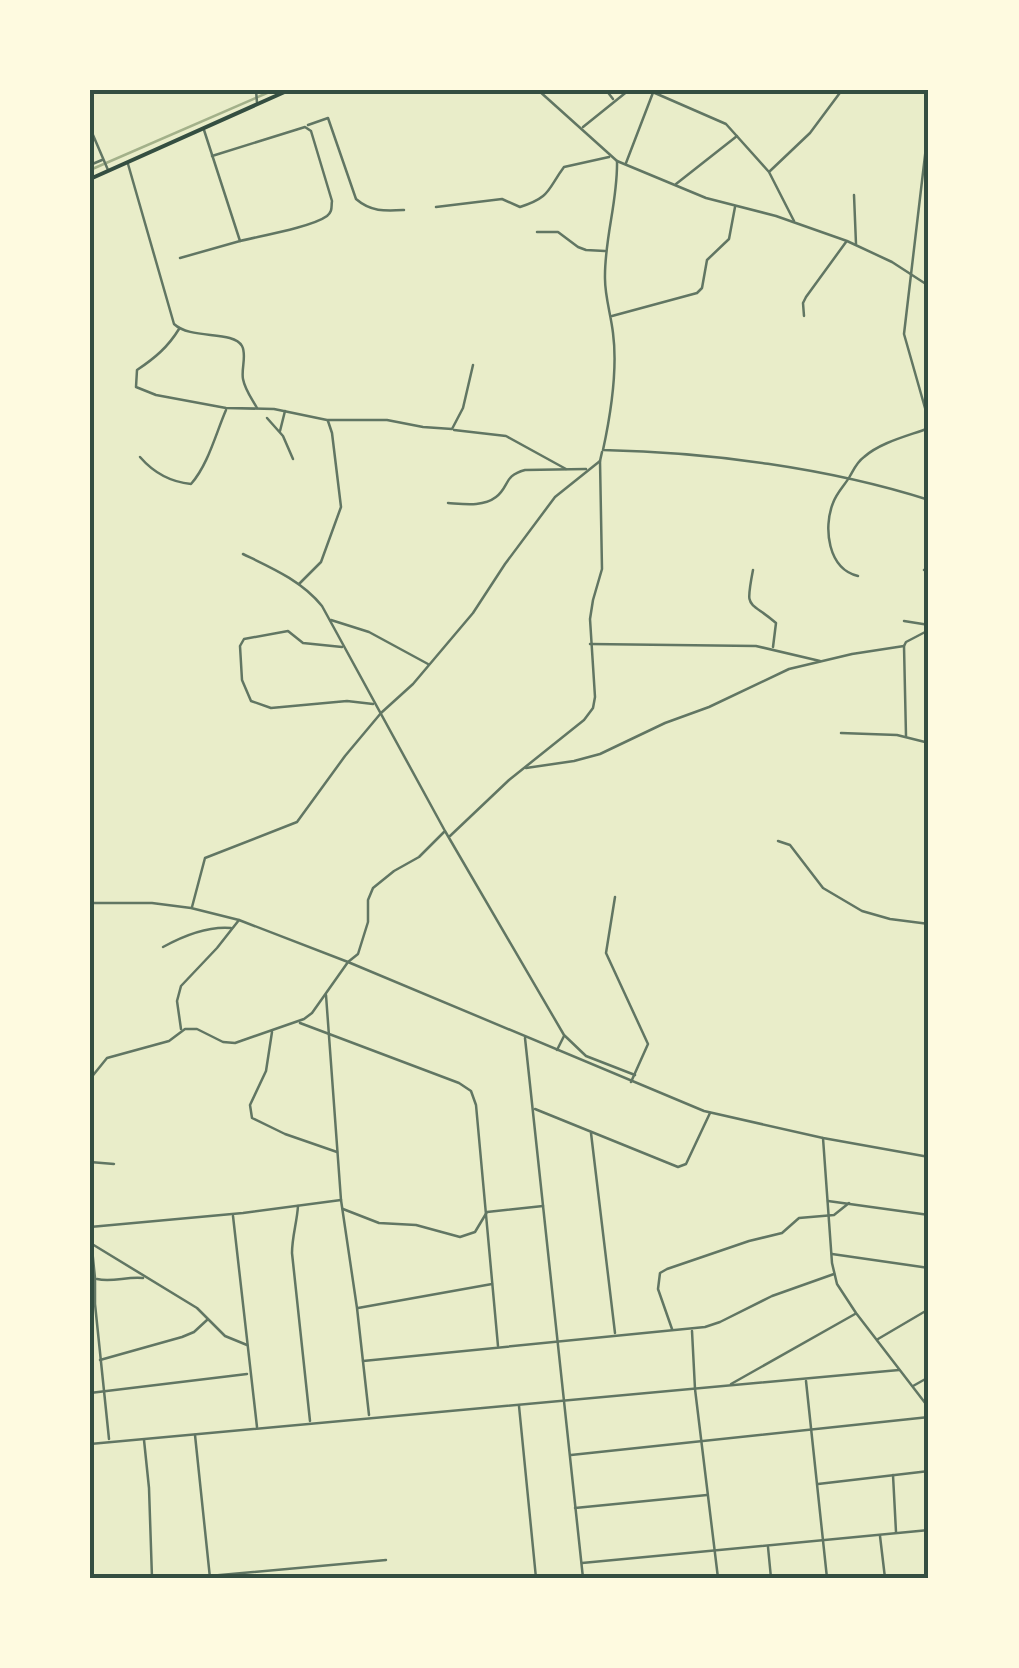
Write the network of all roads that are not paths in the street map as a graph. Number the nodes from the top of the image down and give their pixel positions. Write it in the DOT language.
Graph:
graph roads {
  1 [pos="256,90"];
  2 [pos="288,90"];
  3 [pos="538,90"];
  4 [pos="606,90"];
  5 [pos="629,90"];
  6 [pos="648,90"];
  7 [pos="842,90"];
  8 [pos="654,92"];
  9 [pos="614,101"];
  10 [pos="257,104"];
  11 [pos="305,126"];
  12 [pos="90,128"];
  13 [pos="203,128"];
  14 [pos="582,128"];
  15 [pos="738,135"];
  16 [pos="929,141"];
  17 [pos="212,156"];
  18 [pos="610,157"];
  19 [pos="103,159"];
  20 [pos="616,162"];
  21 [pos="128,163"];
  22 [pos="626,164"];
  23 [pos="90,165"];
  24 [pos="109,171"];
  25 [pos="769,172"];
  26 [pos="923,178"];
  27 [pos="90,180"];
  28 [pos="929,180"];
  29 [pos="674,185"];
  30 [pos="854,195"];
  31 [pos="736,206"];
  32 [pos="436,207"];
  33 [pos="404,210"];
  34 [pos="794,222"];
  35 [pos="537,232"];
  36 [pos="240,241"];
  37 [pos="847,241"];
  38 [pos="856,245"];
  39 [pos="606,250"];
  40 [pos="180,258"];
  41 [pos="912,274"];
  42 [pos="929,286"];
  43 [pos="804,316"];
  44 [pos="610,317"];
  45 [pos="179,329"];
  46 [pos="472,365"];
  47 [pos="226,408"];
  48 [pos="257,408"];
  49 [pos="285,411"];
  50 [pos="267,418"];
  51 [pos="327,420"];
  52 [pos="929,422"];
  53 [pos="929,428"];
  54 [pos="452,430"];
  55 [pos="280,433"];
  56 [pos="602,450"];
  57 [pos="140,457"];
  58 [pos="293,459"];
  59 [pos="600,461"];
  60 [pos="568,470"];
  61 [pos="587,470"];
  62 [pos="849,479"];
  63 [pos="929,500"];
  64 [pos="448,503"];
  65 [pos="243,554"];
  66 [pos="752,570"];
  67 [pos="858,576"];
  68 [pos="299,584"];
  69 [pos="329,620"];
  70 [pos="904,621"];
  71 [pos="929,628"];
  72 [pos="590,644"];
  73 [pos="904,646"];
  74 [pos="343,647"];
  75 [pos="773,649"];
  76 [pos="821,661"];
  77 [pos="430,665"];
  78 [pos="376,704"];
  79 [pos="381,712"];
  80 [pos="841,733"];
  81 [pos="906,736"];
  82 [pos="929,743"];
  83 [pos="525,768"];
  84 [pos="446,831"];
  85 [pos="450,836"];
  86 [pos="778,841"];
  87 [pos="615,897"];
  88 [pos="90,903"];
  89 [pos="191,908"];
  90 [pos="239,920"];
  91 [pos="929,924"];
  92 [pos="232,928"];
  93 [pos="163,947"];
  94 [pos="348,962"];
  95 [pos="326,994"];
  96 [pos="298,1022"];
  97 [pos="182,1030"];
  98 [pos="273,1030"];
  99 [pos="330,1035"];
  100 [pos="564,1035"];
  101 [pos="525,1037"];
  102 [pos="557,1050"];
  103 [pos="635,1076"];
  104 [pos="90,1079"];
  105 [pos="632,1082"];
  106 [pos="533,1108"];
  107 [pos="710,1114"];
  108 [pos="591,1133"];
  109 [pos="823,1138"];
  110 [pos="338,1152"];
  111 [pos="929,1157"];
  112 [pos="90,1162"];
  113 [pos="114,1164"];
  114 [pos="341,1200"];
  115 [pos="828,1201"];
  116 [pos="850,1203"];
  117 [pos="298,1204"];
  118 [pos="544,1206"];
  119 [pos="342,1208"];
  120 [pos="487,1212"];
  121 [pos="233,1214"];
  122 [pos="929,1215"];
  123 [pos="829,1216"];
  124 [pos="90,1227"];
  125 [pos="90,1242"];
  126 [pos="832,1254"];
  127 [pos="929,1268"];
  128 [pos="834,1274"];
  129 [pos="96,1278"];
  130 [pos="145,1278"];
  131 [pos="492,1284"];
  132 [pos="357,1308"];
  133 [pos="929,1309"];
  134 [pos="856,1313"];
  135 [pos="208,1319"];
  136 [pos="692,1328"];
  137 [pos="672,1330"];
  138 [pos="615,1335"];
  139 [pos="876,1340"];
  140 [pos="558,1341"];
  141 [pos="248,1346"];
  142 [pos="498,1348"];
  143 [pos="100,1360"];
  144 [pos="362,1361"];
  145 [pos="899,1370"];
  146 [pos="250,1374"];
  147 [pos="929,1377"];
  148 [pos="806,1378"];
  149 [pos="728,1386"];
  150 [pos="912,1386"];
  151 [pos="695,1388"];
  152 [pos="103,1392"];
  153 [pos="90,1393"];
  154 [pos="564,1400"];
  155 [pos="519,1405"];
  156 [pos="929,1408"];
  157 [pos="929,1417"];
  158 [pos="369,1418"];
  159 [pos="310,1424"];
  160 [pos="257,1429"];
  161 [pos="810,1430"];
  162 [pos="195,1434"];
  163 [pos="144,1439"];
  164 [pos="110,1442"];
  165 [pos="702,1442"];
  166 [pos="90,1444"];
  167 [pos="570,1455"];
  168 [pos="929,1471"];
  169 [pos="892,1476"];
  170 [pos="816,1484"];
  171 [pos="708,1495"];
  172 [pos="575,1508"];
  173 [pos="929,1530"];
  174 [pos="896,1533"];
  175 [pos="880,1535"];
  176 [pos="823,1540"];
  177 [pos="768,1545"];
  178 [pos="715,1550"];
  179 [pos="386,1560"];
  180 [pos="581,1563"];
  181 [pos="210,1577"];
  182 [pos="152,1578"];
  183 [pos="187,1578"];
  184 [pos="536,1578"];
  185 [pos="582,1578"];
  186 [pos="718,1578"];
  187 [pos="771,1578"];
  188 [pos="827,1578"];
  189 [pos="885,1578"];
  1 -- 10 [label="street"];
  2 -- 10 [label="main road"];
  3 -- 14 [label="street"];
  4 -- 9 [label="street"];
  5 -- 9 [label="street"];
  6 -- 8 [label="street"];
  7 -- 25 [label="street"];
  8 -- 15 [label="street"];
  8 -- 22 [label="street"];
  9 -- 14 [label="street"];
  10 -- 13 [label="main road"];
  11 -- 17 [label="street"];
  11 -- 33 [label="street"];
  11 -- 36 [label="street"];
  12 -- 19 [label="street"];
  13 -- 17 [label="street"];
  13 -- 21 [label="main road"];
  14 -- 18 [label="street"];
  15 -- 25 [label="street"];
  15 -- 29 [label="street"];
  16 -- 26 [label="street"];
  17 -- 36 [label="street"];
  18 -- 20 [label="street"];
  18 -- 32 [label="street"];
  19 -- 23 [label="street"];
  19 -- 24 [label="street"];
  20 -- 22 [label="street"];
  20 -- 39 [label="street"];
  21 -- 24 [label="main road"];
  21 -- 45 [label="street"];
  22 -- 29 [label="street"];
  24 -- 27 [label="main road"];
  25 -- 34 [label="street"];
  26 -- 28 [label="street"];
  26 -- 41 [label="street"];
  29 -- 31 [label="street"];
  30 -- 38 [label="street"];
  31 -- 34 [label="street"];
  31 -- 44 [label="street"];
  34 -- 37 [label="street"];
  35 -- 39 [label="street"];
  36 -- 40 [label="street"];
  37 -- 38 [label="street"];
  37 -- 43 [label="street"];
  38 -- 41 [label="street"];
  39 -- 44 [label="street"];
  41 -- 42 [label="street"];
  41 -- 52 [label="street"];
  44 -- 56 [label="street"];
  45 -- 47 [label="street"];
  45 -- 48 [label="street"];
  46 -- 54 [label="street"];
  47 -- 48 [label="street"];
  47 -- 57 [label="street"];
  48 -- 49 [label="street"];
  49 -- 51 [label="street"];
  49 -- 55 [label="street"];
  50 -- 55 [label="street"];
  51 -- 54 [label="street"];
  51 -- 68 [label="street"];
  53 -- 62 [label="street"];
  54 -- 60 [label="street"];
  55 -- 58 [label="street"];
  56 -- 59 [label="street"];
  56 -- 62 [label="street"];
  59 -- 61 [label="street"];
  59 -- 72 [label="street"];
  60 -- 61 [label="street"];
  60 -- 64 [label="street"];
  61 -- 77 [label="street"];
  62 -- 63 [label="street"];
  62 -- 67 [label="street"];
  65 -- 68 [label="street"];
  66 -- 75 [label="street"];
  68 -- 69 [label="street"];
  69 -- 74 [label="street"];
  69 -- 77 [label="street"];
  70 -- 71 [label="street"];
  71 -- 73 [label="street"];
  72 -- 75 [label="street"];
  72 -- 83 [label="street"];
  73 -- 76 [label="street"];
  73 -- 81 [label="street"];
  74 -- 78 [label="street"];
  74 -- 78 [label="street"];
  75 -- 76 [label="street"];
  76 -- 83 [label="street"];
  77 -- 79 [label="street"];
  78 -- 79 [label="street"];
  79 -- 84 [label="street"];
  79 -- 89 [label="street"];
  80 -- 81 [label="street"];
  81 -- 82 [label="street"];
  83 -- 85 [label="street"];
  84 -- 85 [label="street"];
  84 -- 94 [label="street"];
  85 -- 100 [label="street"];
  86 -- 91 [label="street"];
  87 -- 103 [label="street"];
  88 -- 89 [label="street"];
  89 -- 90 [label="street"];
  90 -- 92 [label="street"];
  90 -- 94 [label="street"];
  92 -- 93 [label="street"];
  92 -- 97 [label="street"];
  94 -- 95 [label="street"];
  94 -- 101 [label="street"];
  95 -- 96 [label="street"];
  95 -- 99 [label="street"];
  96 -- 98 [label="street"];
  96 -- 99 [label="street"];
  97 -- 98 [label="street"];
  97 -- 104 [label="street"];
  98 -- 110 [label="street"];
  99 -- 110 [label="street"];
  99 -- 120 [label="street"];
  100 -- 102 [label="street"];
  100 -- 103 [label="street"];
  101 -- 102 [label="street"];
  101 -- 106 [label="street"];
  102 -- 105 [label="street"];
  103 -- 105 [label="street"];
  105 -- 107 [label="street"];
  106 -- 108 [label="street"];
  106 -- 118 [label="street"];
  107 -- 108 [label="street"];
  107 -- 109 [label="street"];
  108 -- 138 [label="street"];
  109 -- 111 [label="street"];
  109 -- 115 [label="street"];
  110 -- 114 [label="street"];
  112 -- 113 [label="street"];
  114 -- 117 [label="street"];
  114 -- 119 [label="street"];
  115 -- 116 [label="street"];
  115 -- 123 [label="street"];
  116 -- 122 [label="street"];
  116 -- 123 [label="street"];
  117 -- 121 [label="street"];
  117 -- 159 [label="street"];
  118 -- 120 [label="street"];
  118 -- 140 [label="street"];
  119 -- 120 [label="street"];
  119 -- 132 [label="street"];
  120 -- 131 [label="street"];
  121 -- 124 [label="street"];
  121 -- 141 [label="street"];
  123 -- 126 [label="street"];
  123 -- 137 [label="street"];
  124 -- 125 [label="street"];
  125 -- 129 [label="street"];
  125 -- 130 [label="street"];
  126 -- 127 [label="street"];
  126 -- 128 [label="street"];
  128 -- 134 [label="street"];
  128 -- 136 [label="street"];
  129 -- 130 [label="street"];
  129 -- 143 [label="street"];
  130 -- 135 [label="street"];
  131 -- 132 [label="street"];
  131 -- 142 [label="street"];
  132 -- 144 [label="street"];
  133 -- 139 [label="street"];
  134 -- 139 [label="street"];
  134 -- 149 [label="street"];
  135 -- 141 [label="street"];
  135 -- 143 [label="street"];
  136 -- 137 [label="street"];
  136 -- 151 [label="street"];
  137 -- 138 [label="street"];
  138 -- 140 [label="street"];
  139 -- 145 [label="street"];
  140 -- 142 [label="street"];
  140 -- 154 [label="street"];
  141 -- 146 [label="street"];
  142 -- 144 [label="street"];
  143 -- 152 [label="street"];
  144 -- 158 [label="street"];
  145 -- 148 [label="street"];
  145 -- 150 [label="street"];
  146 -- 152 [label="street"];
  146 -- 160 [label="street"];
  147 -- 150 [label="street"];
  148 -- 149 [label="street"];
  148 -- 161 [label="street"];
  149 -- 151 [label="street"];
  150 -- 156 [label="street"];
  151 -- 154 [label="street"];
  151 -- 165 [label="street"];
  152 -- 153 [label="street"];
  152 -- 164 [label="street"];
  154 -- 155 [label="street"];
  154 -- 167 [label="street"];
  155 -- 158 [label="street"];
  155 -- 184 [label="street"];
  157 -- 161 [label="street"];
  158 -- 159 [label="street"];
  159 -- 160 [label="street"];
  160 -- 162 [label="street"];
  161 -- 165 [label="street"];
  161 -- 170 [label="street"];
  162 -- 163 [label="street"];
  162 -- 181 [label="street"];
  163 -- 164 [label="street"];
  163 -- 182 [label="street"];
  164 -- 166 [label="street"];
  165 -- 167 [label="street"];
  165 -- 171 [label="street"];
  167 -- 172 [label="street"];
  168 -- 169 [label="street"];
  169 -- 170 [label="street"];
  169 -- 174 [label="street"];
  170 -- 176 [label="street"];
  171 -- 172 [label="street"];
  171 -- 178 [label="street"];
  172 -- 180 [label="street"];
  173 -- 174 [label="street"];
  174 -- 175 [label="street"];
  175 -- 176 [label="street"];
  175 -- 189 [label="street"];
  176 -- 177 [label="street"];
  176 -- 188 [label="street"];
  177 -- 178 [label="street"];
  177 -- 187 [label="street"];
  178 -- 180 [label="street"];
  178 -- 186 [label="street"];
  179 -- 181 [label="street"];
  180 -- 185 [label="street"];
  181 -- 183 [label="street"];
}
